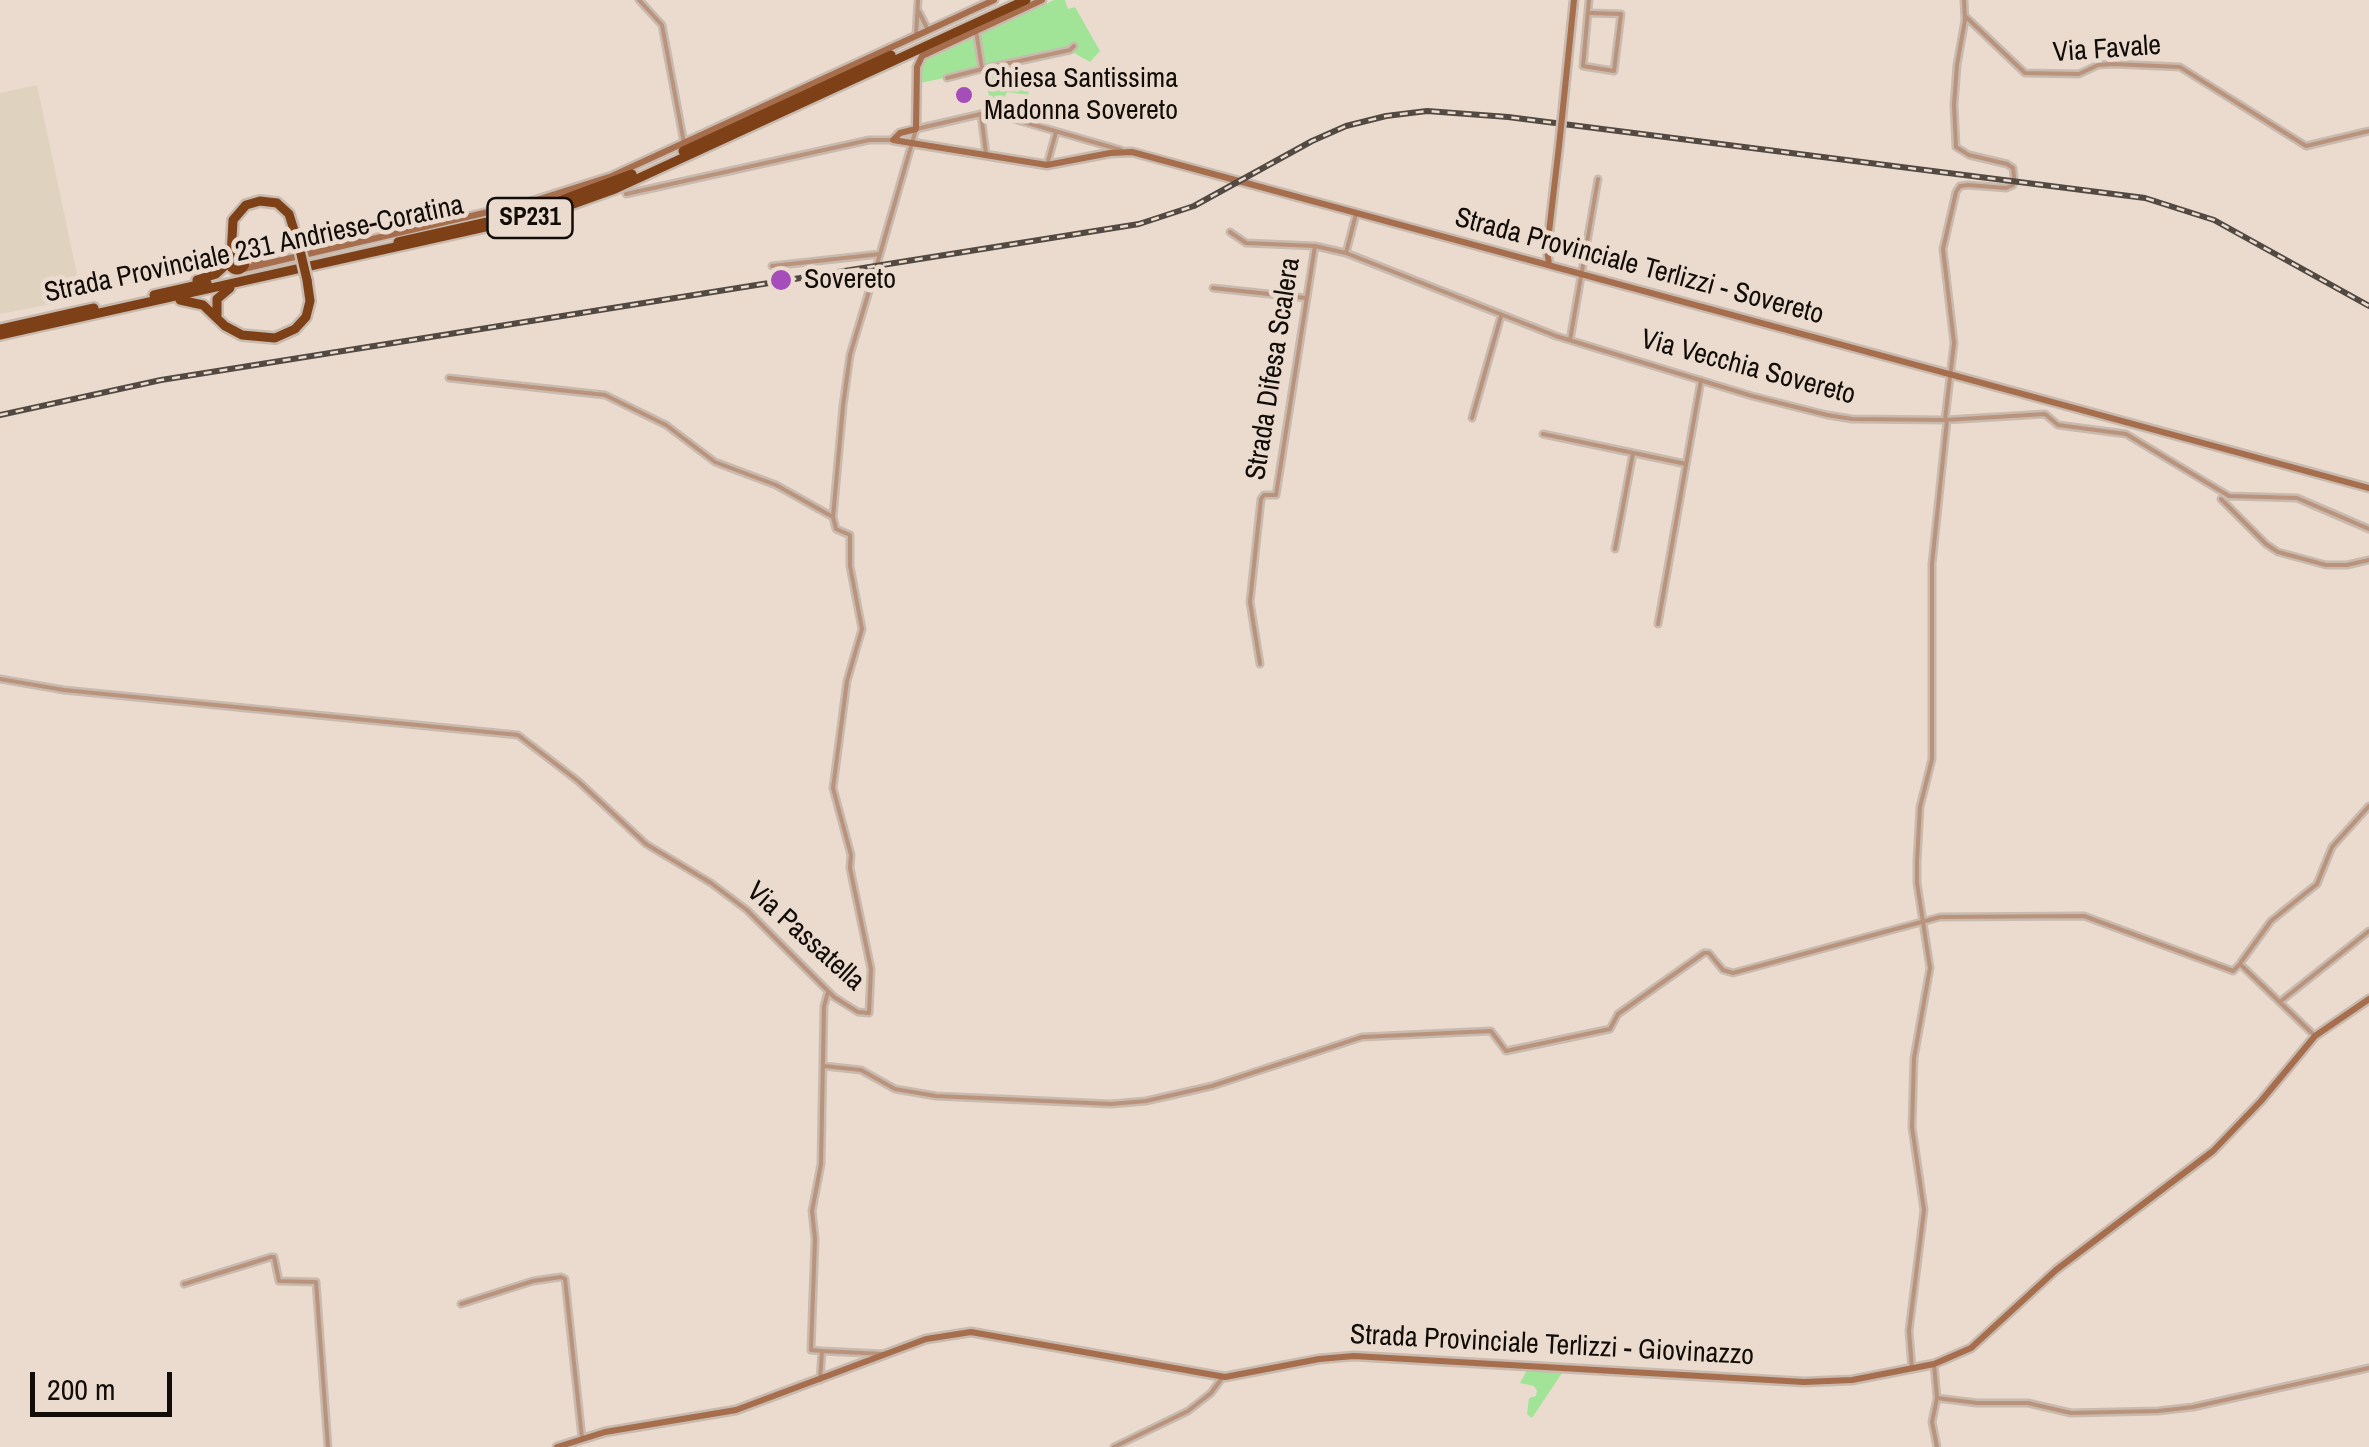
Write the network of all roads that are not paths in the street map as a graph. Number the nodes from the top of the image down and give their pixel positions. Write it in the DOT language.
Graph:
graph roads {
  1 [pos="640,0"];
  2 [pos="918,0"];
  3 [pos="994,0"];
  4 [pos="1012,0"];
  5 [pos="1026,0"];
  6 [pos="1042,0"];
  7 [pos="1574,0"];
  8 [pos="1589,0"];
  9 [pos="1964,0"];
  10 [pos="918,11"];
  11 [pos="1591,13"];
  12 [pos="1965,16"];
  13 [pos="928,30"];
  14 [pos="976,30"];
  15 [pos="916,36"];
  16 [pos="1074,46"];
  17 [pos="982,69"];
  18 [pos="948,78"];
  19 [pos="981,114"];
  20 [pos="916,129"];
  21 [pos="2369,131"];
  22 [pos="1056,132"];
  23 [pos="893,140"];
  24 [pos="684,143"];
  25 [pos="914,143"];
  26 [pos="1125,151"];
  27 [pos="986,155"];
  28 [pos="1047,165"];
  29 [pos="1598,179"];
  30 [pos="626,194"];
  31 [pos="1356,214"];
  32 [pos="1230,232"];
  33 [pos="1315,246"];
  34 [pos="1346,253"];
  35 [pos="880,254"];
  36 [pos="236,258"];
  37 [pos="267,264"];
  38 [pos="1545,264"];
  39 [pos="772,266"];
  40 [pos="239,270"];
  41 [pos="278,274"];
  42 [pos="1582,274"];
  43 [pos="1213,288"];
  44 [pos="148,296"];
  45 [pos="1306,298"];
  46 [pos="113,310"];
  47 [pos="1501,316"];
  48 [pos="217,318"];
  49 [pos="0,332"];
  50 [pos="1570,340"];
  51 [pos="1951,374"];
  52 [pos="449,378"];
  53 [pos="1701,380"];
  54 [pos="2054,402"];
  55 [pos="2045,414"];
  56 [pos="1472,418"];
  57 [pos="1946,420"];
  58 [pos="1542,434"];
  59 [pos="1633,453"];
  60 [pos="1686,464"];
  61 [pos="2369,488"];
  62 [pos="2221,499"];
  63 [pos="834,517"];
  64 [pos="2369,529"];
  65 [pos="1615,549"];
  66 [pos="2369,560"];
  67 [pos="1658,624"];
  68 [pos="1260,664"];
  69 [pos="0,679"];
  70 [pos="2369,806"];
  71 [pos="1922,922"];
  72 [pos="2369,932"];
  73 [pos="2240,964"];
  74 [pos="828,992"];
  75 [pos="2369,999"];
  76 [pos="2280,1001"];
  77 [pos="2316,1036"];
  78 [pos="824,1066"];
  79 [pos="184,1284"];
  80 [pos="460,1304"];
  81 [pos="822,1351"];
  82 [pos="883,1354"];
  83 [pos="1934,1364"];
  84 [pos="2369,1368"];
  85 [pos="1912,1370"];
  86 [pos="1223,1377"];
  87 [pos="820,1380"];
  88 [pos="1936,1398"];
  89 [pos="582,1438"];
  90 [pos="328,1447"];
  91 [pos="557,1447"];
  92 [pos="1114,1447"];
  93 [pos="1937,1447"];
  1 -- 24 [label="street"];
  2 -- 10 [label="street"];
  3 -- 13 [label="main road"];
  4 -- 44 [label="highway, Strada Provinciale 231 Andriese-Coratina / SP231"];
  5 -- 41 [label="highway, Strada Provinciale 231 Andriese-Coratina / SP231"];
  6 -- 14 [label="main road"];
  7 -- 38 [label="main road, bridge"];
  8 -- 11 [label="street"];
  9 -- 12 [label="street"];
  10 -- 13 [label="street"];
  10 -- 15 [label="street"];
  12 -- 21 [label="street, Via Favale"];
  12 -- 51 [label="street"];
  13 -- 15 [label="main road"];
  14 -- 17 [label="street"];
  14 -- 20 [label="main road"];
  15 -- 24 [label="main road"];
  16 -- 17 [label="street"];
  17 -- 18 [label="street"];
  19 -- 20 [label="street"];
  19 -- 22 [label="street"];
  19 -- 27 [label="street"];
  20 -- 23 [label="main road"];
  20 -- 25 [label="street, Via Passatella"];
  22 -- 26 [label="street"];
  22 -- 28 [label="street"];
  23 -- 25 [label="main road, Strada Provinciale Terlizzi - Sovereto"];
  23 -- 30 [label="street"];
  24 -- 37 [label="main road"];
  25 -- 27 [label="main road, Strada Provinciale Terlizzi - Sovereto"];
  25 -- 35 [label="street, Via Passatella"];
  26 -- 28 [label="main road, Strada Provinciale Terlizzi - Sovereto"];
  26 -- 31 [label="main road, Strada Provinciale Terlizzi - Sovereto"];
  27 -- 28 [label="main road, Strada Provinciale Terlizzi - Sovereto"];
  29 -- 42 [label="street"];
  31 -- 34 [label="street"];
  31 -- 38 [label="main road, Strada Provinciale Terlizzi - Sovereto"];
  32 -- 33 [label="street, Via Vecchia Sovereto"];
  33 -- 34 [label="street, Via Vecchia Sovereto"];
  33 -- 45 [label="street, Strada Difesa Scalera"];
  34 -- 47 [label="street, Via Vecchia Sovereto"];
  35 -- 39 [label="street"];
  35 -- 63 [label="street, Via Passatella"];
  36 -- 37 [label="main road"];
  36 -- 40 [label="highway"];
  36 -- 44 [label="highway, SP231"];
  36 -- 48 [label="highway, SP231, bridge"];
  37 -- 40 [label="main road"];
  38 -- 42 [label="main road, Strada Provinciale Terlizzi - Sovereto"];
  41 -- 46 [label="highway, Strada Provinciale 231 Andriese-Coratina / SP231"];
  41 -- 48 [label="highway, SP231"];
  42 -- 50 [label="street"];
  42 -- 51 [label="main road, Strada Provinciale Terlizzi - Sovereto"];
  43 -- 45 [label="street"];
  44 -- 49 [label="highway, Strada Provinciale 231 Andriese-Coratina / SP231"];
  45 -- 68 [label="street, Strada Difesa Scalera"];
  46 -- 48 [label="highway, SP231"];
  46 -- 49 [label="highway, Strada Provinciale 231 Andriese-Coratina / SP231"];
  47 -- 50 [label="street, Via Vecchia Sovereto"];
  47 -- 56 [label="street"];
  50 -- 53 [label="street, Via Vecchia Sovereto"];
  51 -- 54 [label="main road, Strada Provinciale Terlizzi - Sovereto"];
  51 -- 57 [label="street"];
  52 -- 63 [label="street"];
  53 -- 57 [label="street, Via Vecchia Sovereto"];
  53 -- 60 [label="street"];
  54 -- 55 [label="street"];
  54 -- 61 [label="main road, Strada Provinciale Terlizzi - Sovereto"];
  55 -- 57 [label="street, Via Vecchia Sovereto"];
  55 -- 64 [label="street, Via Vecchia Sovereto"];
  57 -- 71 [label="street"];
  58 -- 59 [label="street"];
  59 -- 60 [label="street"];
  59 -- 65 [label="street"];
  60 -- 67 [label="street"];
  62 -- 66 [label="street"];
  63 -- 74 [label="street, Via Passatella"];
  69 -- 74 [label="street, Via Passatella"];
  70 -- 73 [label="street"];
  71 -- 73 [label="street"];
  71 -- 78 [label="street"];
  71 -- 85 [label="street"];
  72 -- 76 [label="street"];
  73 -- 76 [label="street"];
  74 -- 78 [label="street"];
  75 -- 77 [label="main road, Strada Provinciale Terlizzi - Giovinazzo"];
  76 -- 77 [label="street"];
  77 -- 83 [label="main road, Strada Provinciale Terlizzi - Giovinazzo"];
  78 -- 81 [label="street"];
  79 -- 90 [label="street"];
  80 -- 89 [label="street"];
  81 -- 82 [label="street"];
  81 -- 87 [label="street"];
  82 -- 86 [label="main road, Strada Provinciale Terlizzi - Giovinazzo"];
  82 -- 87 [label="main road, Strada Provinciale Terlizzi - Giovinazzo"];
  83 -- 85 [label="main road, Strada Provinciale Terlizzi - Giovinazzo"];
  83 -- 88 [label="street"];
  84 -- 88 [label="street"];
  85 -- 86 [label="main road, Strada Provinciale Terlizzi - Giovinazzo"];
  86 -- 92 [label="street"];
  87 -- 89 [label="main road, Strada Provinciale Terlizzi - Giovinazzo"];
  88 -- 93 [label="street"];
  89 -- 91 [label="main road, Strada Provinciale Terlizzi - Giovinazzo"];
}
